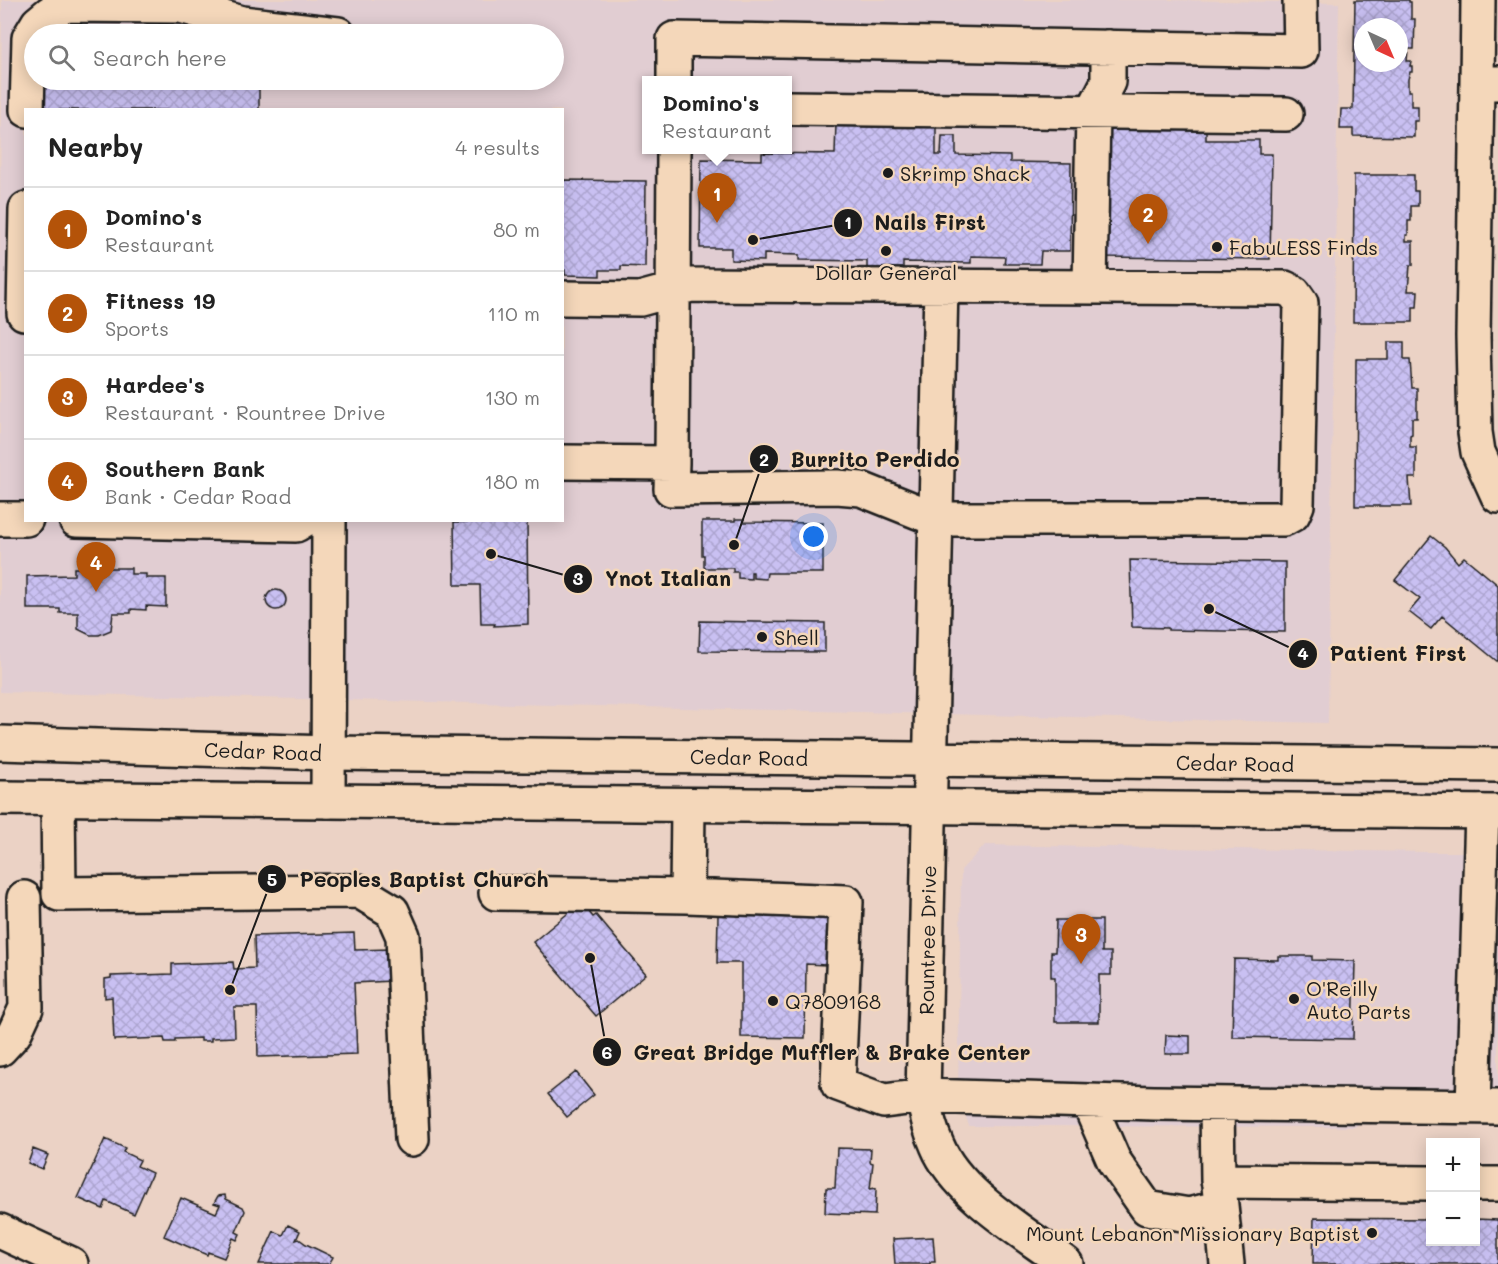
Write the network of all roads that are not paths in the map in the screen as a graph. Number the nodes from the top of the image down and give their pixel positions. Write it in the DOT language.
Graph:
graph roads {
  1 [pos="1300,0"];
  2 [pos="1478,0"];
  3 [pos="37,24"];
  4 [pos="251,24"];
  5 [pos="1108,47"];
  6 [pos="674,76"];
  7 [pos="1488,83"];
  8 [pos="28,90"];
  9 [pos="27,108"];
  10 [pos="792,108"];
  11 [pos="1093,111"];
  12 [pos="1286,114"];
  13 [pos="674,154"];
  14 [pos="24,251"];
  15 [pos="941,286"];
  16 [pos="1090,287"];
  17 [pos="673,290"];
  18 [pos="564,298"];
  19 [pos="21,313"];
  20 [pos="564,462"];
  21 [pos="672,463"];
  22 [pos="1498,496"];
  23 [pos="0,519"];
  24 [pos="24,519"];
  25 [pos="936,519"];
  26 [pos="164,522"];
  27 [pos="301,522"];
  28 [pos="329,522"];
  29 [pos="0,743"];
  30 [pos="328,753"];
  31 [pos="931,760"];
  32 [pos="1498,765"];
  33 [pos="0,798"];
  34 [pos="58,798"];
  35 [pos="328,801"];
  36 [pos="688,805"];
  37 [pos="930,807"];
  38 [pos="1490,812"];
  39 [pos="496,893"];
  40 [pos="59,894"];
  41 [pos="687,897"];
  42 [pos="12,898"];
  43 [pos="0,1048"];
  44 [pos="923,1096"];
  45 [pos="1088,1101"];
  46 [pos="1217,1104"];
  47 [pos="1486,1107"];
  48 [pos="412,1139"];
  49 [pos="1426,1184"];
  50 [pos="1480,1184"];
  51 [pos="1498,1184"];
  52 [pos="1220,1194"];
  53 [pos="0,1231"];
  54 [pos="71,1264"];
  55 [pos="1066,1264"];
  56 [pos="1227,1264"];
  1 -- 5 [label="main road"];
  2 -- 7 [label="main road"];
  3 -- 4 [label="main road"];
  5 -- 6 [label="main road"];
  5 -- 11 [label="main road"];
  7 -- 22 [label="main road"];
  8 -- 9 [label="main road"];
  10 -- 11 [label="main road"];
  11 -- 12 [label="main road"];
  11 -- 16 [label="main road"];
  13 -- 17 [label="main road"];
  14 -- 19 [label="main road"];
  15 -- 16 [label="main road"];
  15 -- 17 [label="main road"];
  15 -- 25 [label="main road, Rountree Drive"];
  16 -- 25 [label="main road"];
  17 -- 18 [label="main road"];
  17 -- 21 [label="main road"];
  20 -- 21 [label="main road"];
  21 -- 25 [label="main road"];
  23 -- 24 [label="main road"];
  25 -- 31 [label="main road, Rountree Drive"];
  26 -- 27 [label="main road"];
  28 -- 30 [label="main road"];
  29 -- 30 [label="main road, Cedar Road"];
  30 -- 31 [label="main road, Cedar Road"];
  30 -- 35 [label="main road"];
  31 -- 32 [label="main road, Cedar Road"];
  31 -- 37 [label="main road, Rountree Drive"];
  33 -- 34 [label="main road"];
  34 -- 35 [label="main road"];
  34 -- 40 [label="main road"];
  35 -- 36 [label="main road"];
  36 -- 37 [label="main road"];
  36 -- 41 [label="main road"];
  37 -- 38 [label="main road"];
  37 -- 44 [label="main road, Rountree Drive"];
  38 -- 47 [label="main road"];
  39 -- 41 [label="main road"];
  40 -- 42 [label="main road"];
  40 -- 48 [label="main road"];
  41 -- 44 [label="main road"];
  42 -- 43 [label="main road"];
  44 -- 45 [label="main road"];
  44 -- 55 [label="main road, Rountree Drive"];
  45 -- 46 [label="main road"];
  45 -- 52 [label="main road"];
  46 -- 47 [label="main road"];
  46 -- 52 [label="main road"];
  49 -- 52 [label="main road"];
  50 -- 51 [label="main road"];
  52 -- 56 [label="main road"];
  53 -- 54 [label="main road"];
}
